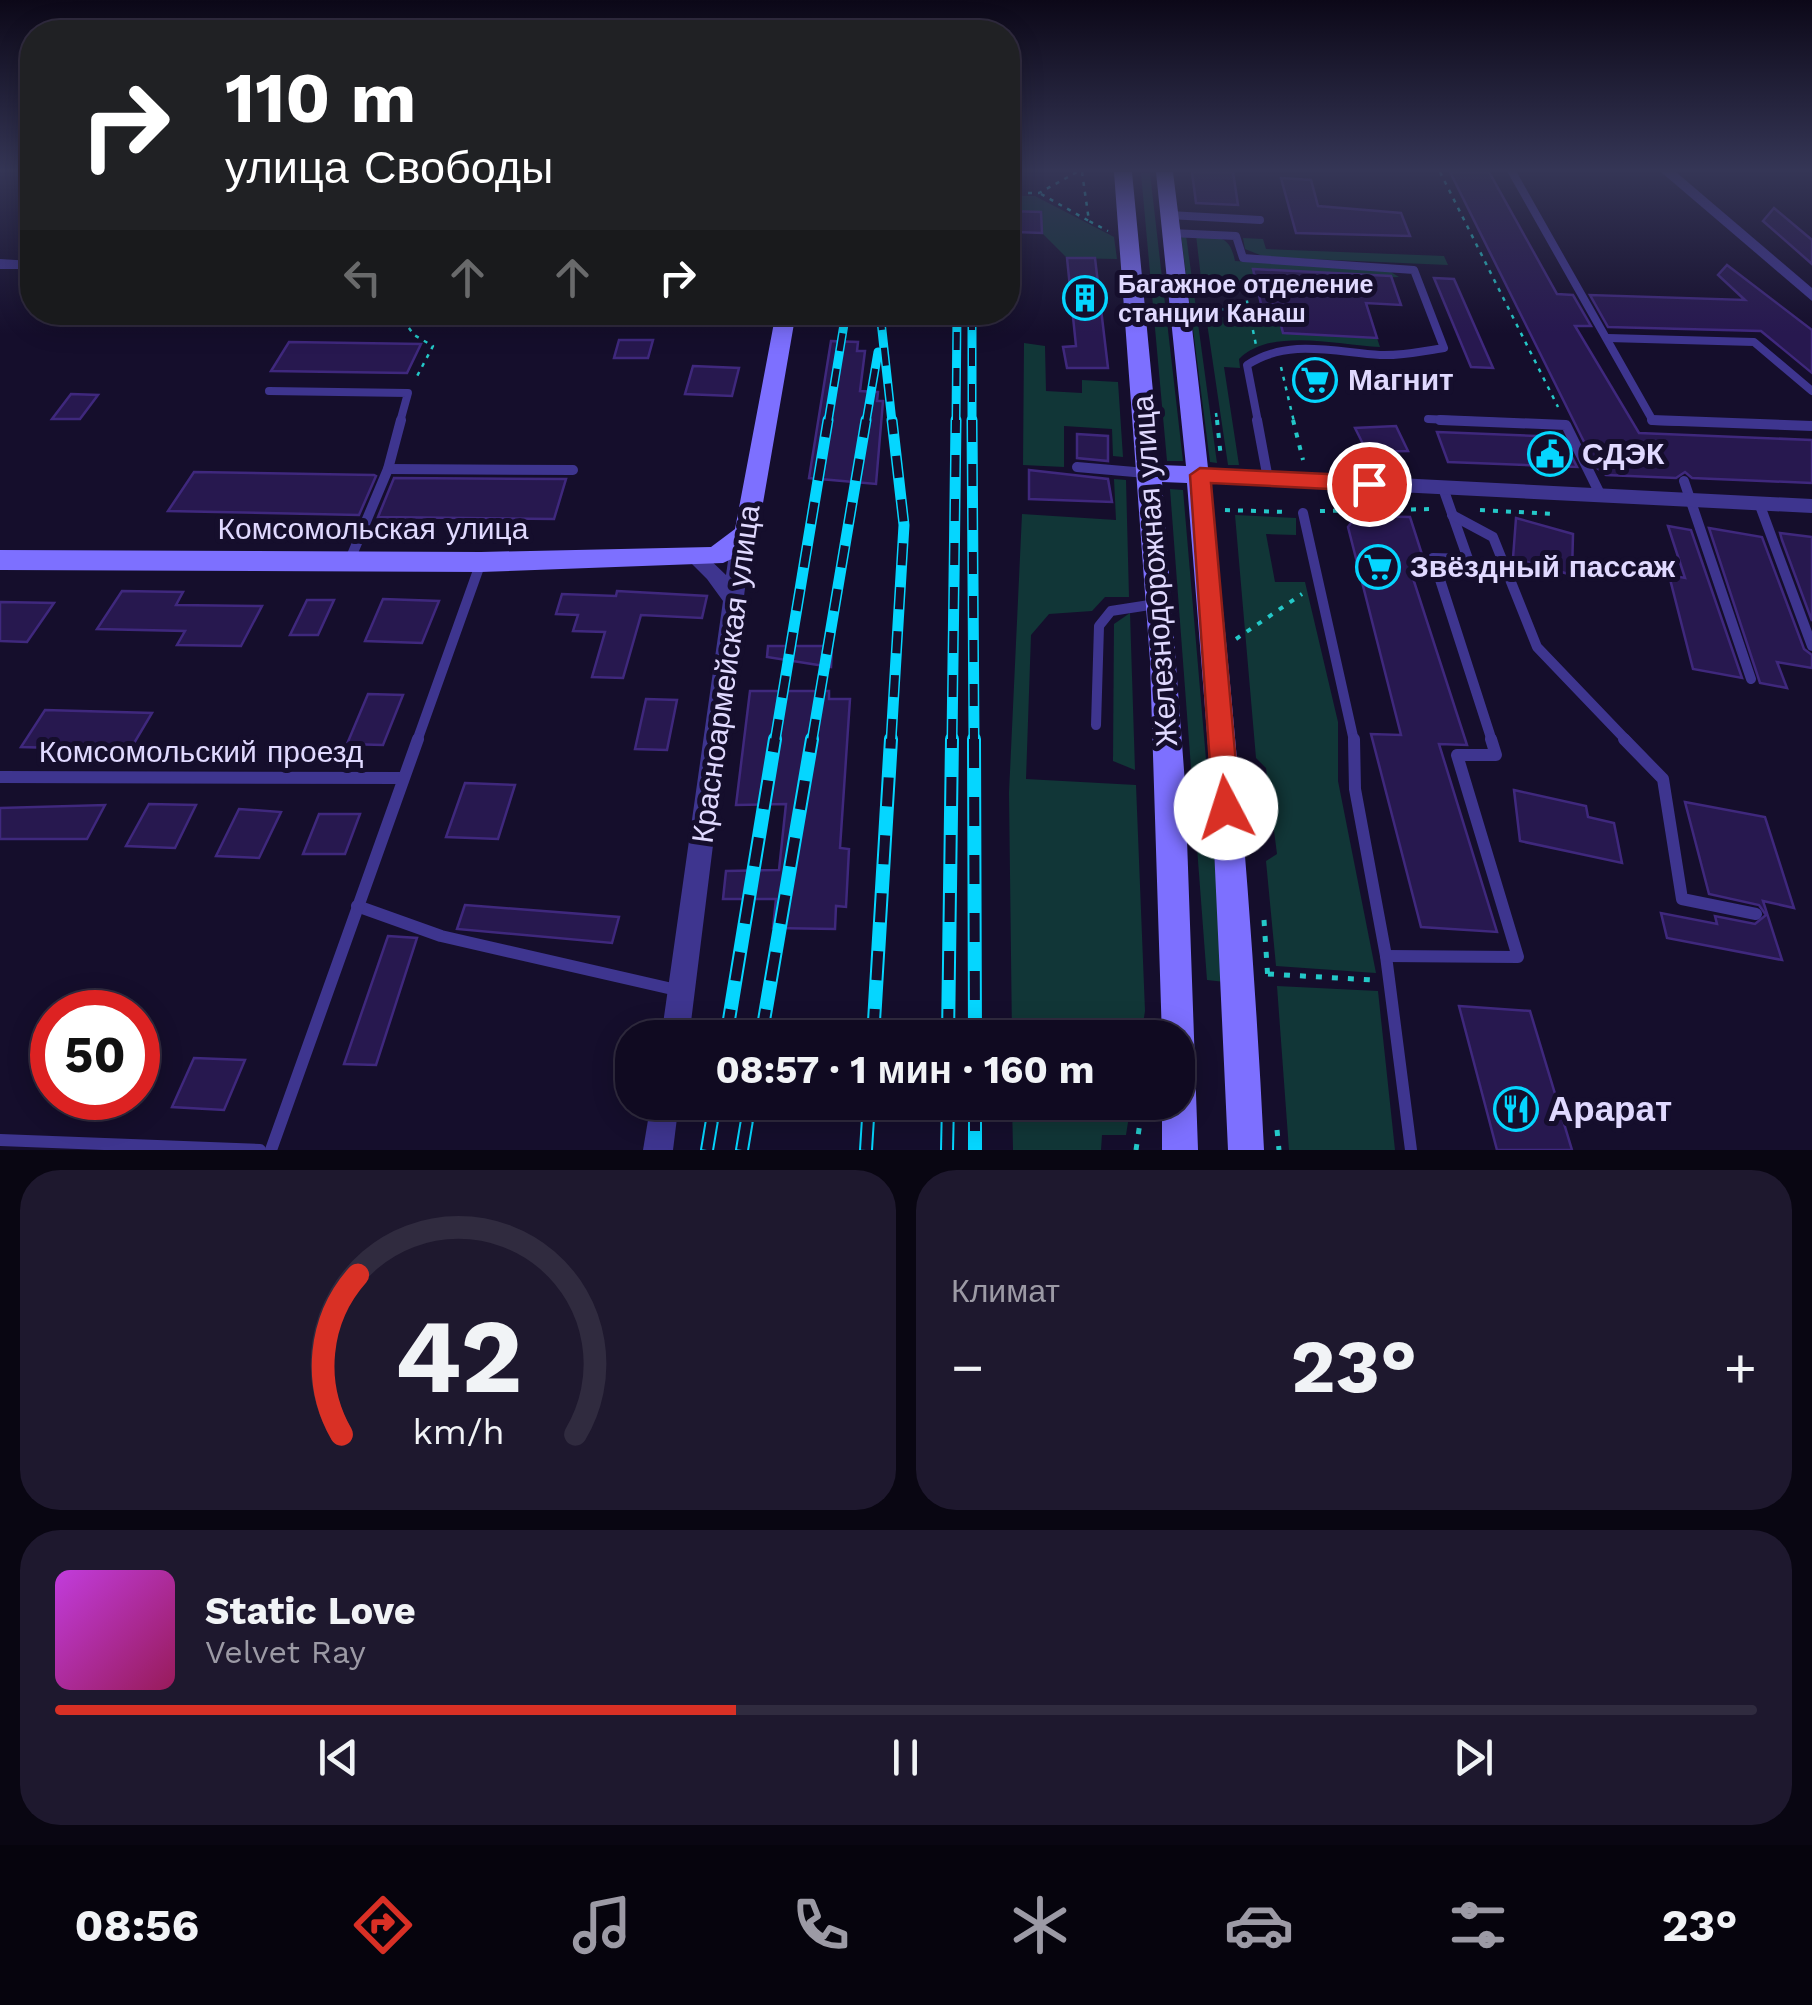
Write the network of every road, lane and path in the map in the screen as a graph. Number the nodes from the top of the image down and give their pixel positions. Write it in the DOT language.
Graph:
graph roads {
  1 [pos="1098,226"];
  2 [pos="1129,226"];
  3 [pos="1170,226"];
  4 [pos="1179,226"];
  5 [pos="1467,226"];
  6 [pos="1543,226"];
  7 [pos="1729,226"];
  8 [pos="1119,236"];
  9 [pos="1198,284"];
  10 [pos="1812,296"];
  11 [pos="1201,308"];
  12 [pos="1249,311"];
  13 [pos="406,325"];
  14 [pos="783,325"];
  15 [pos="1608,338"];
  16 [pos="1278,350"];
  17 [pos="1258,356"];
  18 [pos="268,390"];
  19 [pos="1812,392"];
  20 [pos="408,393"];
  21 [pos="1428,419"];
  22 [pos="1653,421"];
  23 [pos="1566,425"];
  24 [pos="1812,426"];
  25 [pos="1659,431"];
  26 [pos="1077,467"];
  27 [pos="388,470"];
  28 [pos="573,470"];
  29 [pos="1151,473"];
  30 [pos="1306,474"];
  31 [pos="1200,475"];
  32 [pos="1268,479"];
  33 [pos="1684,481"];
  34 [pos="1443,488"];
  35 [pos="1601,496"];
  36 [pos="1693,500"];
  37 [pos="1759,503"];
  38 [pos="1812,506"];
  39 [pos="1225,510"];
  40 [pos="1452,512"];
  41 [pos="1303,513"];
  42 [pos="1565,514"];
  43 [pos="741,540"];
  44 [pos="697,559"];
  45 [pos="0,560"];
  46 [pos="348,562"];
  47 [pos="481,562"];
  48 [pos="1319,583"];
  49 [pos="733,600"];
  50 [pos="1157,604"];
  51 [pos="1236,639"];
  52 [pos="1812,646"];
  53 [pos="1751,679"];
  54 [pos="1096,725"];
  55 [pos="0,777"];
  56 [pos="403,778"];
  57 [pos="357,906"];
  58 [pos="1756,914"];
  59 [pos="1386,956"];
  60 [pos="1268,974"];
  61 [pos="1389,981"];
  62 [pos="682,992"];
  63 [pos="678,1020"];
  64 [pos="663,1120"];
  65 [pos="1140,1120"];
  66 [pos="0,1140"];
  67 [pos="260,1150"];
  68 [pos="271,1150"];
  69 [pos="658,1150"];
  70 [pos="1136,1150"];
  71 [pos="1180,1150"];
  72 [pos="1246,1150"];
  73 [pos="1411,1150"];
  1 -- 8 [label="path"];
  2 -- 29 [label="main road, Железнодорожная улица"];
  3 -- 31 [label="main road, Железнодорожная улица"];
  4 -- 16 [label="lane"];
  5 -- 23 [label="path"];
  6 -- 15 [label="lane"];
  7 -- 10 [label="street"];
  9 -- 12 [label="path"];
  11 -- 12 [label="path"];
  12 -- 17 [label="path"];
  13 -- 20 [label="path"];
  14 -- 43 [label="main road, Красноармейская улица"];
  15 -- 19 [label="lane"];
  15 -- 22 [label="lane"];
  16 -- 17 [label="lane"];
  16 -- 30 [label="path"];
  17 -- 32 [label="lane"];
  18 -- 20 [label="lane"];
  20 -- 27 [label="lane"];
  21 -- 23 [label="lane"];
  22 -- 24 [label="lane"];
  22 -- 25 [label="lane"];
  23 -- 35 [label="lane"];
  26 -- 29 [label="lane"];
  27 -- 28 [label="lane"];
  27 -- 46 [label="lane"];
  29 -- 31 [label="main road"];
  29 -- 50 [label="main road, Железнодорожная улица"];
  31 -- 32 [label="street"];
  31 -- 72 [label="main road, Железнодорожная улица"];
  32 -- 34 [label="street"];
  33 -- 36 [label="lane"];
  34 -- 35 [label="street"];
  34 -- 40 [label="lane"];
  35 -- 36 [label="street"];
  36 -- 37 [label="street"];
  36 -- 53 [label="lane"];
  37 -- 38 [label="street"];
  37 -- 52 [label="lane"];
  39 -- 41 [label="path"];
  40 -- 41 [label="path"];
  40 -- 42 [label="path"];
  40 -- 58 [label="lane"];
  40 -- 59 [label="lane"];
  41 -- 48 [label="lane"];
  43 -- 44 [label="main road, Комсомольская улица"];
  43 -- 49 [label="street, Красноармейская улица"];
  44 -- 47 [label="main road, Комсомольская улица"];
  44 -- 49 [label="street"];
  45 -- 46 [label="main road, Комсомольская улица"];
  46 -- 47 [label="main road, Комсомольская улица"];
  47 -- 56 [label="lane"];
  48 -- 51 [label="path"];
  48 -- 59 [label="lane"];
  49 -- 62 [label="street, Красноармейская улица"];
  50 -- 54 [label="lane"];
  50 -- 71 [label="main road, Железнодорожная улица"];
  55 -- 56 [label="lane, Комсомольский проезд"];
  56 -- 57 [label="lane"];
  57 -- 62 [label="lane"];
  57 -- 68 [label="lane"];
  59 -- 61 [label="lane"];
  60 -- 61 [label="path"];
  61 -- 73 [label="lane"];
  62 -- 63 [label="street, Красноармейская улица"];
  64 -- 69 [label="street"];
  65 -- 70 [label="path"];
  66 -- 67 [label="lane"];
}
